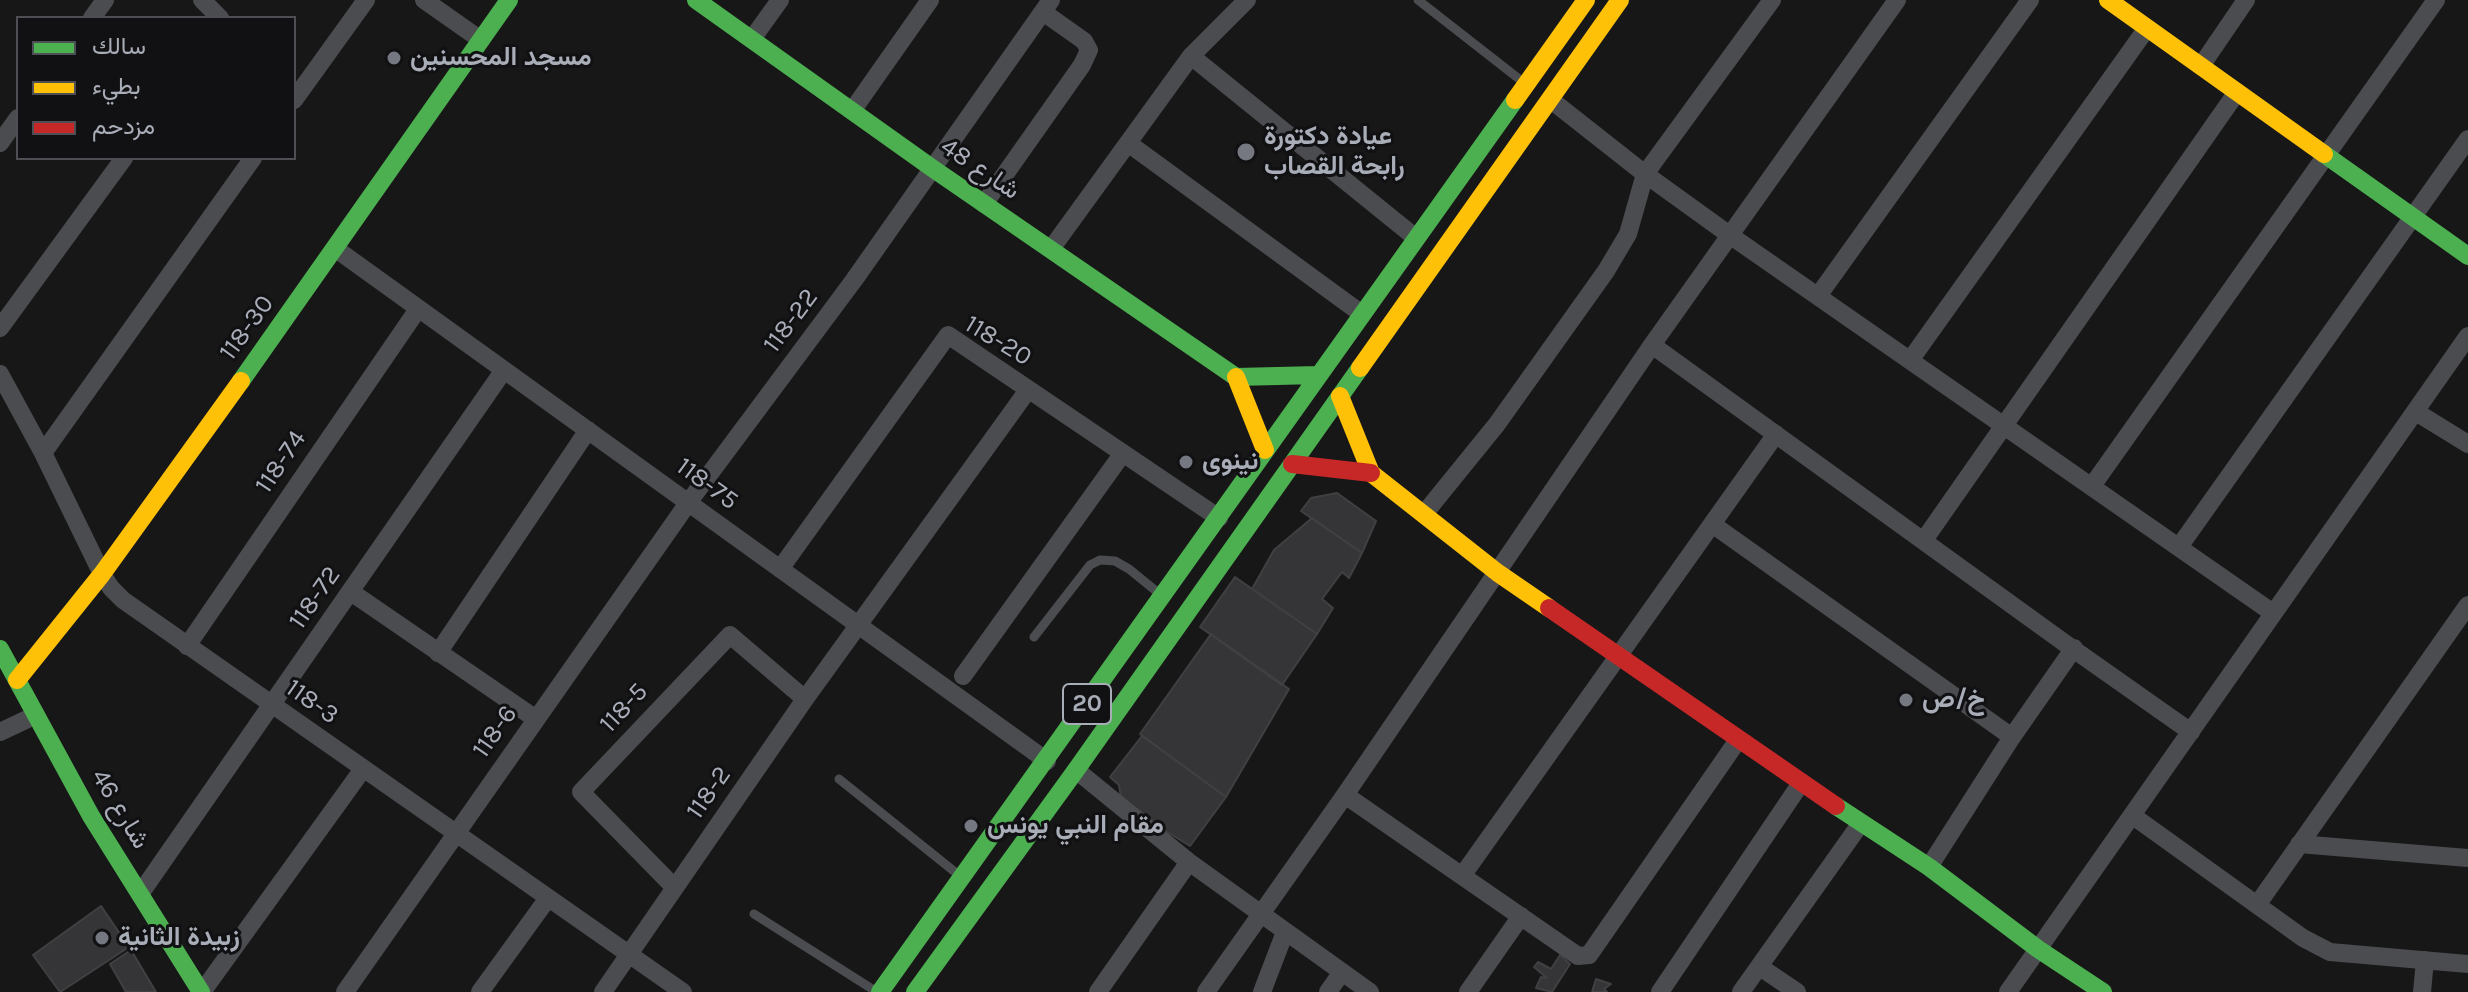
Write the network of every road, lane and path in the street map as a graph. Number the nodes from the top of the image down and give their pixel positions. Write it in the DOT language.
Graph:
graph roads {
  1 [pos="202,0"];
  2 [pos="366,0"];
  3 [pos="424,0"];
  4 [pos="509,0"];
  5 [pos="696,0"];
  6 [pos="780,0"];
  7 [pos="930,0"];
  8 [pos="1418,0"];
  9 [pos="1586,0"];
  10 [pos="1620,0"];
  11 [pos="1772,0"];
  12 [pos="1897,0"];
  13 [pos="2030,0"];
  14 [pos="2108,0"];
  15 [pos="2246,0"];
  16 [pos="2436,0"];
  17 [pos="1240,2"];
  18 [pos="1047,6"];
  19 [pos="218,16"];
  20 [pos="2147,28"];
  21 [pos="752,39"];
  22 [pos="481,40"];
  23 [pos="1191,56"];
  24 [pos="2201,66"];
  25 [pos="1526,84"];
  26 [pos="2237,92"];
  27 [pos="296,94"];
  28 [pos="1551,100"];
  29 [pos="852,111"];
  30 [pos="16,121"];
  31 [pos="2468,139"];
  32 [pos="0,143"];
  33 [pos="1128,143"];
  34 [pos="2326,155"];
  35 [pos="123,160"];
  36 [pos="252,160"];
  37 [pos="932,168"];
  38 [pos="1645,174"];
  39 [pos="984,204"];
  40 [pos="2412,216"];
  41 [pos="1731,236"];
  42 [pos="1416,238"];
  43 [pos="336,249"];
  44 [pos="1051,249"];
  45 [pos="2468,256"];
  46 [pos="1818,296"];
  47 [pos="418,309"];
  48 [pos="1362,314"];
  49 [pos="0,328"];
  50 [pos="2468,336"];
  51 [pos="1652,345"];
  52 [pos="1911,359"];
  53 [pos="504,370"];
  54 [pos="0,374"];
  55 [pos="1318,375"];
  56 [pos="1236,377"];
  57 [pos="1028,390"];
  58 [pos="1340,396"];
  59 [pos="2416,412"];
  60 [pos="2004,425"];
  61 [pos="588,430"];
  62 [pos="1776,434"];
  63 [pos="2468,444"];
  64 [pos="1265,450"];
  65 [pos="43,453"];
  66 [pos="1123,453"];
  67 [pos="1292,464"];
  68 [pos="1371,473"];
  69 [pos="2092,486"];
  70 [pos="688,503"];
  71 [pos="1424,514"];
  72 [pos="1219,518"];
  73 [pos="1712,524"];
  74 [pos="1924,540"];
  75 [pos="2179,547"];
  76 [pos="780,569"];
  77 [pos="1498,573"];
  78 [pos="102,574"];
  79 [pos="351,592"];
  80 [pos="1163,597"];
  81 [pos="2467,607"];
  82 [pos="2273,613"];
  83 [pos="858,625"];
  84 [pos="1034,637"];
  85 [pos="187,646"];
  86 [pos="2074,648"];
  87 [pos="0,649"];
  88 [pos="438,653"];
  89 [pos="1617,655"];
  90 [pos="963,676"];
  91 [pos="17,680"];
  92 [pos="805,699"];
  93 [pos="272,706"];
  94 [pos="36,715"];
  95 [pos="536,719"];
  96 [pos="0,732"];
  97 [pos="2191,732"];
  98 [pos="2012,737"];
  99 [pos="1738,740"];
  100 [pos="1047,761"];
  101 [pos="363,769"];
  102 [pos="1076,770"];
  103 [pos="839,779"];
  104 [pos="1801,783"];
  105 [pos="1345,795"];
  106 [pos="2133,816"];
  107 [pos="1861,823"];
  108 [pos="456,834"];
  109 [pos="2299,844"];
  110 [pos="2468,858"];
  111 [pos="1189,862"];
  112 [pos="1929,867"];
  113 [pos="1462,876"];
  114 [pos="962,878"];
  115 [pos="675,888"];
  116 [pos="140,894"];
  117 [pos="548,898"];
  118 [pos="2257,905"];
  119 [pos="754,914"];
  120 [pos="1261,916"];
  121 [pos="1521,916"];
  122 [pos="1285,932"];
  123 [pos="2038,949"];
  124 [pos="629,954"];
  125 [pos="2425,960"];
  126 [pos="2468,964"];
  127 [pos="1760,967"];
  128 [pos="1342,972"];
  129 [pos="202,992"];
  130 [pos="345,992"];
  131 [pos="480,992"];
  132 [pos="603,992"];
  133 [pos="683,992"];
  134 [pos="878,992"];
  135 [pos="915,992"];
  136 [pos="1098,992"];
  137 [pos="1206,992"];
  138 [pos="1262,992"];
  139 [pos="1328,992"];
  140 [pos="1370,992"];
  141 [pos="1468,992"];
  142 [pos="1660,992"];
  143 [pos="1741,992"];
  144 [pos="1797,992"];
  145 [pos="2008,992"];
  146 [pos="2103,992"];
  147 [pos="2422,992"];
  1 -- 19 [label="street"];
  2 -- 27 [label="street"];
  3 -- 22 [label="street"];
  4 -- 22 [label="street, 118-30"];
  5 -- 21 [label="street, شارع 48"];
  6 -- 21 [label="street"];
  7 -- 29 [label="street"];
  8 -- 25 [label="lane"];
  9 -- 25 [label="street"];
  10 -- 28 [label="street"];
  11 -- 38 [label="street"];
  12 -- 41 [label="street"];
  13 -- 46 [label="street"];
  14 -- 20 [label="street"];
  15 -- 24 [label="street"];
  16 -- 34 [label="street"];
  17 -- 23 [label="street"];
  18 -- 37 [label="street, 118-22"];
  18 -- 39 [label="street"];
  20 -- 24 [label="street"];
  20 -- 52 [label="street"];
  21 -- 29 [label="street, شارع 48"];
  22 -- 43 [label="street, 118-30"];
  23 -- 33 [label="street"];
  23 -- 42 [label="street"];
  24 -- 26 [label="street"];
  25 -- 42 [label="street"];
  26 -- 34 [label="street"];
  26 -- 60 [label="street"];
  28 -- 38 [label="street"];
  28 -- 58 [label="street"];
  29 -- 37 [label="street, شارع 48"];
  30 -- 32 [label="street"];
  31 -- 40 [label="street"];
  33 -- 44 [label="street"];
  33 -- 48 [label="street"];
  34 -- 40 [label="street"];
  34 -- 69 [label="street"];
  35 -- 49 [label="street"];
  36 -- 65 [label="street"];
  37 -- 39 [label="street, شارع 48"];
  37 -- 70 [label="street, 118-22"];
  38 -- 41 [label="street"];
  38 -- 71 [label="street"];
  39 -- 44 [label="street, شارع 48"];
  40 -- 45 [label="street"];
  40 -- 75 [label="street"];
  41 -- 46 [label="street"];
  41 -- 51 [label="street"];
  42 -- 48 [label="street"];
  43 -- 47 [label="street, 118-75"];
  43 -- 78 [label="street, 118-30"];
  44 -- 56 [label="street, شارع 48"];
  46 -- 52 [label="street"];
  47 -- 53 [label="street, 118-75"];
  47 -- 85 [label="street, 118-74"];
  48 -- 55 [label="street"];
  50 -- 59 [label="street"];
  51 -- 62 [label="street"];
  51 -- 77 [label="street"];
  52 -- 60 [label="street"];
  53 -- 61 [label="street, 118-75"];
  53 -- 79 [label="street, 118-72"];
  54 -- 65 [label="street, 118-3"];
  55 -- 56 [label="street"];
  55 -- 64 [label="street, 20"];
  56 -- 64 [label="street"];
  57 -- 66 [label="street, 118-20"];
  57 -- 76 [label="street, 118-20"];
  57 -- 83 [label="street, 118-2"];
  58 -- 67 [label="street, 20"];
  58 -- 68 [label="street"];
  59 -- 63 [label="street"];
  59 -- 82 [label="street"];
  60 -- 69 [label="street"];
  60 -- 74 [label="street"];
  61 -- 70 [label="street, 118-75"];
  61 -- 88 [label="street"];
  62 -- 73 [label="street"];
  62 -- 74 [label="street"];
  64 -- 72 [label="street, 20"];
  65 -- 78 [label="street, 118-3"];
  66 -- 72 [label="street, 118-20"];
  66 -- 90 [label="street"];
  67 -- 68 [label="street"];
  67 -- 102 [label="street, 20"];
  68 -- 71 [label="street"];
  69 -- 75 [label="street"];
  70 -- 76 [label="street, 118-75"];
  70 -- 95 [label="street, 118-6"];
  71 -- 77 [label="street"];
  72 -- 80 [label="street, 20"];
  73 -- 89 [label="street"];
  73 -- 98 [label="street"];
  74 -- 86 [label="street"];
  75 -- 82 [label="street"];
  76 -- 83 [label="street, 118-75"];
  77 -- 89 [label="street"];
  77 -- 105 [label="street"];
  78 -- 85 [label="street, 118-3"];
  78 -- 91 [label="street, 118-30"];
  79 -- 88 [label="street"];
  79 -- 93 [label="street, 118-72"];
  80 -- 84 [label="lane"];
  80 -- 100 [label="street, 20"];
  81 -- 109 [label="street"];
  82 -- 97 [label="street"];
  83 -- 92 [label="street, 118-2"];
  83 -- 100 [label="street, 118-75"];
  85 -- 93 [label="street, 118-3"];
  86 -- 97 [label="street"];
  86 -- 98 [label="street"];
  87 -- 91 [label="street, شارع 46"];
  88 -- 95 [label="street"];
  89 -- 99 [label="street"];
  89 -- 113 [label="street"];
  91 -- 94 [label="street, شارع 46"];
  92 -- 115 [label="street, 118-2"];
  92 -- 115 [label="street, 118-5"];
  93 -- 101 [label="street, 118-3"];
  93 -- 116 [label="street, 118-72"];
  94 -- 96 [label="street"];
  94 -- 116 [label="street, شارع 46"];
  95 -- 108 [label="street, 118-6"];
  97 -- 106 [label="street"];
  98 -- 112 [label="street"];
  99 -- 104 [label="street"];
  99 -- 121 [label="street"];
  100 -- 114 [label="street, 20"];
  101 -- 108 [label="street, 118-3"];
  101 -- 129 [label="street"];
  102 -- 111 [label="street"];
  102 -- 135 [label="street, 20"];
  103 -- 114 [label="lane"];
  104 -- 107 [label="street"];
  104 -- 142 [label="street"];
  105 -- 113 [label="street"];
  105 -- 120 [label="street"];
  106 -- 118 [label="street"];
  106 -- 123 [label="street"];
  107 -- 112 [label="street"];
  107 -- 127 [label="street"];
  108 -- 117 [label="street, 118-3"];
  108 -- 130 [label="street, 118-6"];
  109 -- 110 [label="street"];
  109 -- 118 [label="street"];
  111 -- 120 [label="street"];
  111 -- 136 [label="street"];
  112 -- 123 [label="street"];
  113 -- 121 [label="street"];
  114 -- 134 [label="street, 20"];
  115 -- 124 [label="street, 118-2"];
  116 -- 129 [label="street, شارع 46"];
  117 -- 124 [label="street, 118-3"];
  117 -- 131 [label="street"];
  118 -- 125 [label="street"];
  119 -- 134 [label="lane"];
  120 -- 122 [label="street"];
  120 -- 137 [label="street"];
  121 -- 141 [label="street"];
  122 -- 128 [label="street"];
  122 -- 138 [label="street"];
  123 -- 145 [label="street"];
  123 -- 146 [label="street"];
  124 -- 132 [label="street, 118-2"];
  124 -- 133 [label="street, 118-3"];
  125 -- 126 [label="street"];
  125 -- 147 [label="street"];
  127 -- 143 [label="street"];
  127 -- 144 [label="street"];
  128 -- 139 [label="street"];
  128 -- 140 [label="street"];
}
